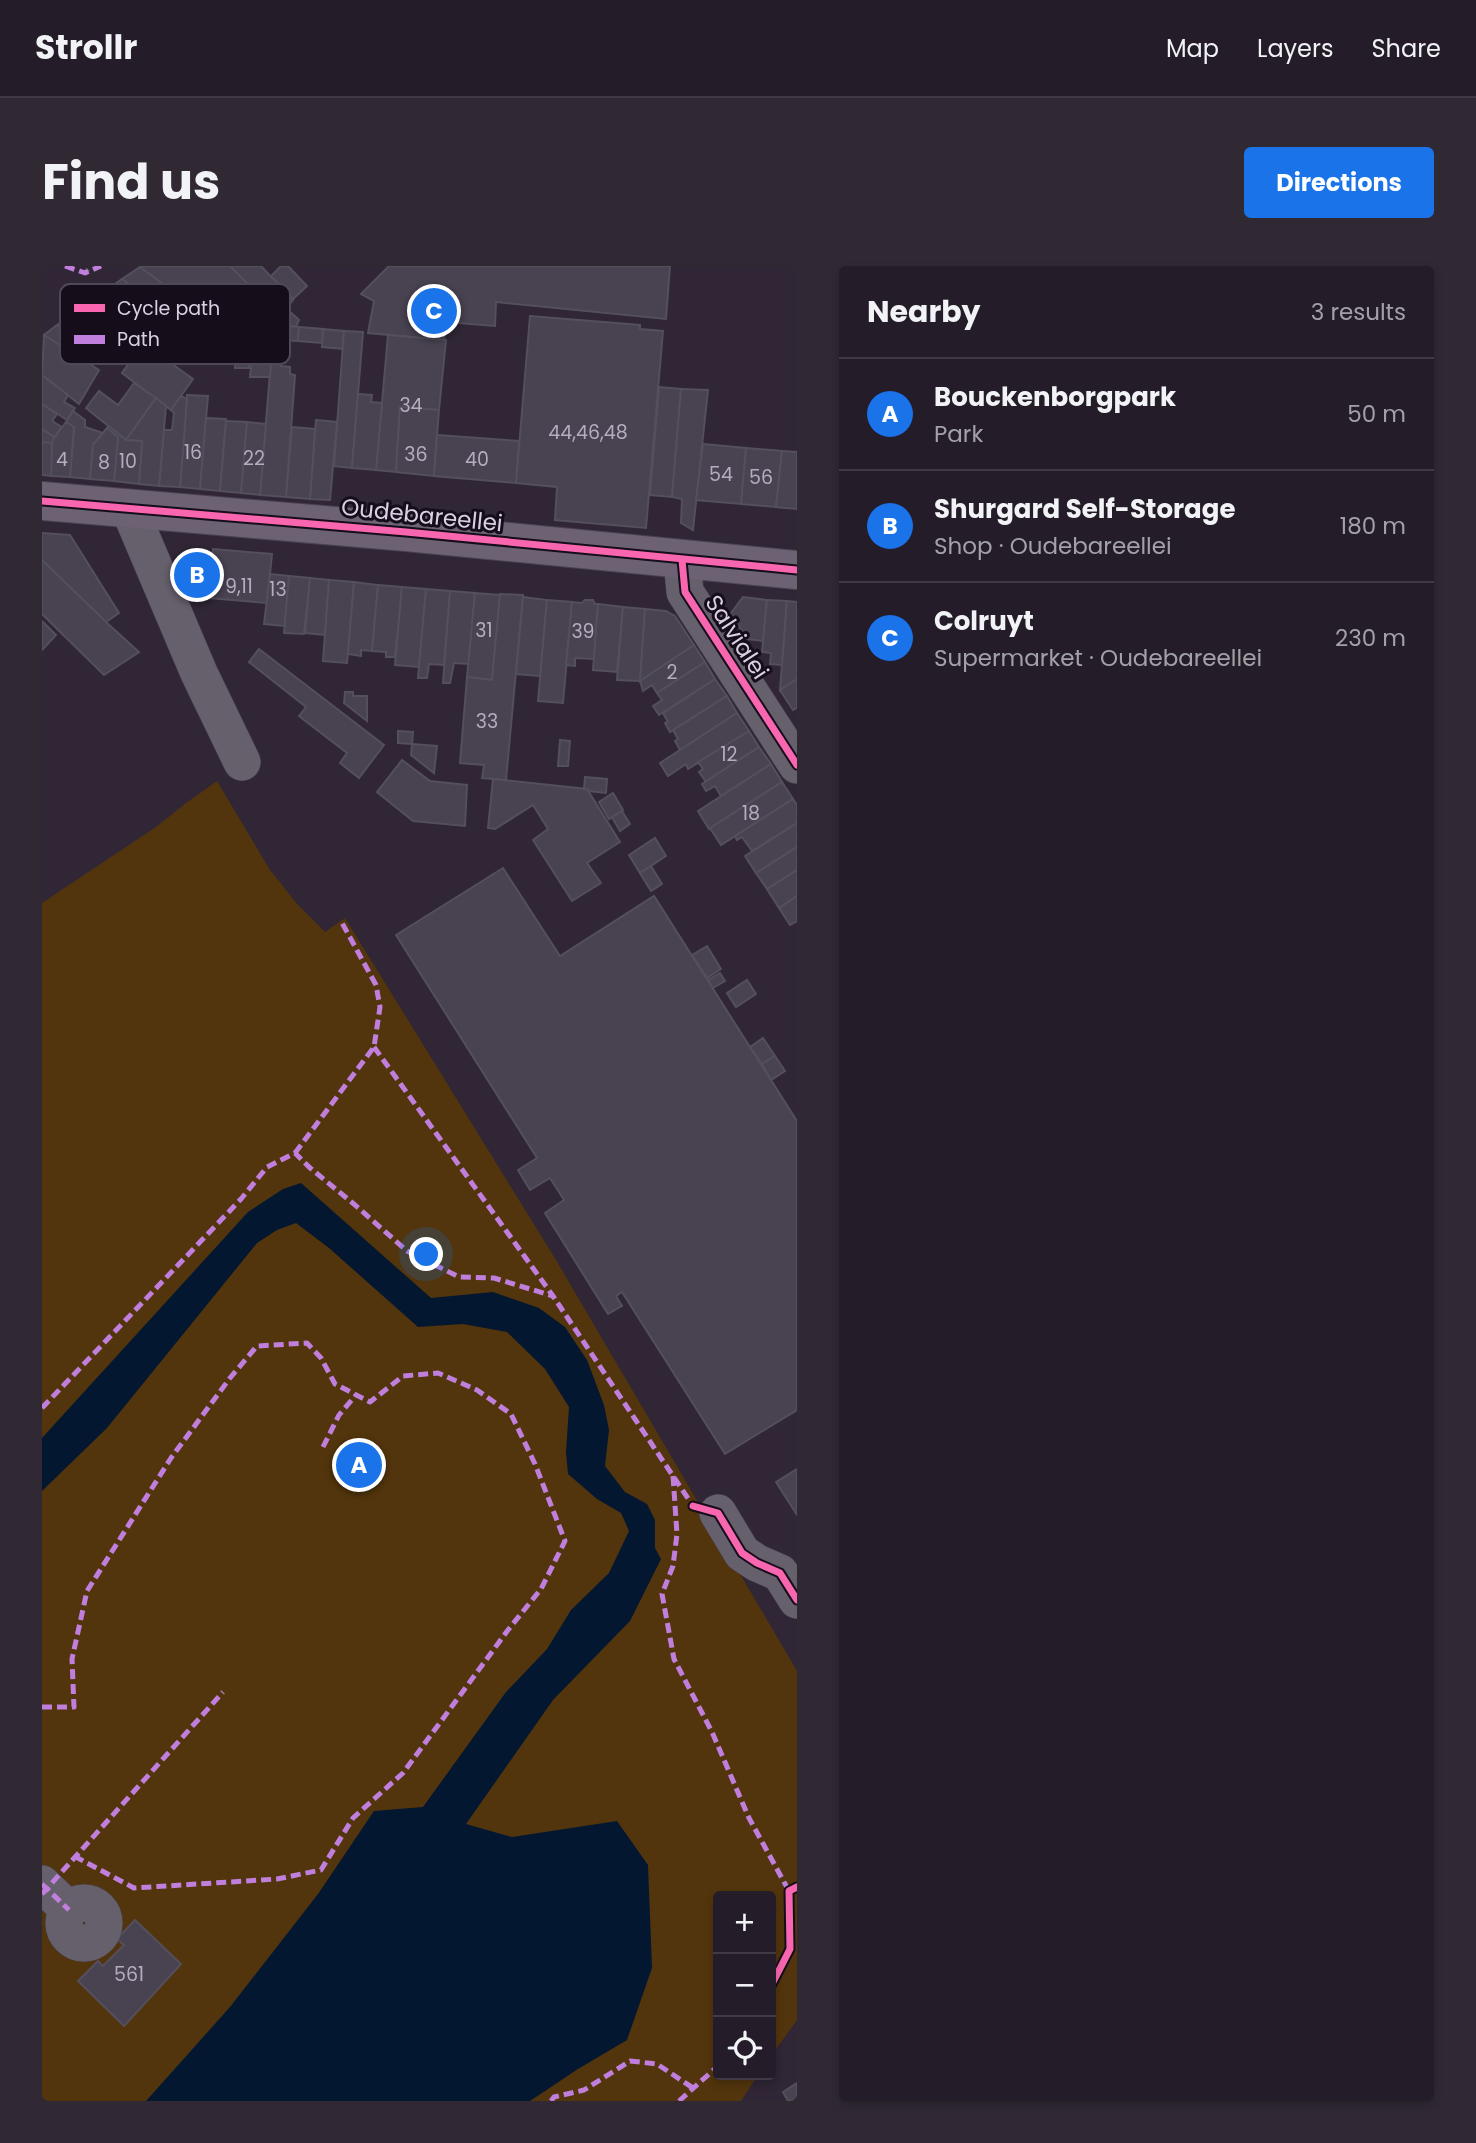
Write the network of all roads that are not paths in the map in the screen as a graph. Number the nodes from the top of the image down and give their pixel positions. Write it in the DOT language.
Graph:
graph roads {
  1 [pos="42,501"];
  2 [pos="129,508"];
  3 [pos="682,560"];
  4 [pos="797,570"];
  5 [pos="242,762"];
  6 [pos="797,765"];
  7 [pos="718,1513"];
  8 [pos="797,1600"];
  9 [pos="42,1884"];
  10 [pos="69,1910"];
  1 -- 2 [label="main road, Oudebareellei"];
  2 -- 3 [label="main road, Oudebareellei"];
  2 -- 5 [label="street"];
  3 -- 4 [label="main road, Oudebareellei"];
  3 -- 6 [label="street, Salvialei"];
  7 -- 8 [label="street"];
  9 -- 10 [label="street"];
}
